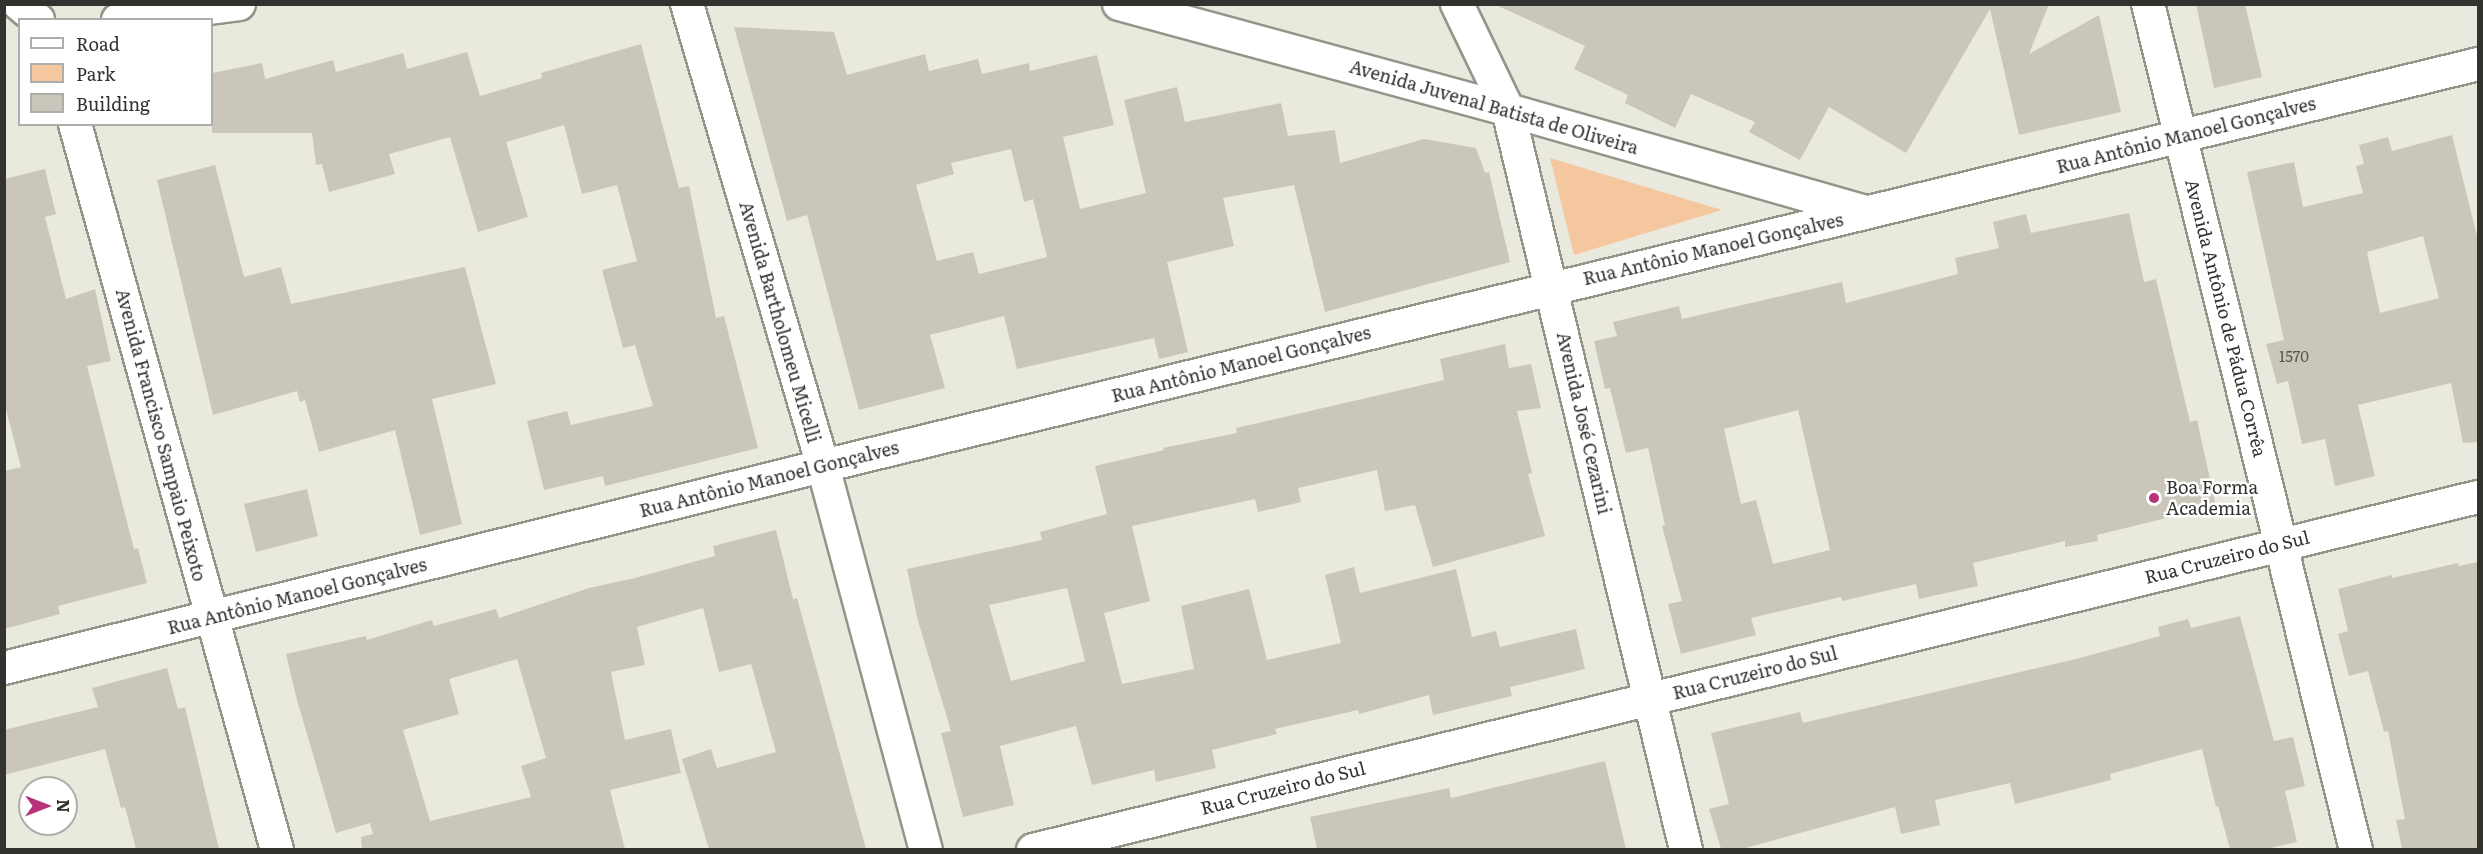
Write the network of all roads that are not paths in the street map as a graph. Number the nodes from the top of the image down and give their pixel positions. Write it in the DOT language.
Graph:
graph roads {
  1 [pos="19,4"];
  2 [pos="239,4"];
  3 [pos="687,4"];
  4 [pos="1119,4"];
  5 [pos="1457,4"];
  6 [pos="2148,4"];
  7 [pos="36,18"];
  8 [pos="133,18"];
  9 [pos="2478,64"];
  10 [pos="1508,110"];
  11 [pos="76,126"];
  12 [pos="2181,135"];
  13 [pos="1867,213"];
  14 [pos="1552,288"];
  15 [pos="823,465"];
  16 [pos="2478,497"];
  17 [pos="2281,544"];
  18 [pos="212,617"];
  19 [pos="4,668"];
  20 [pos="1648,699"];
  21 [pos="277,849"];
  22 [pos="926,849"];
  23 [pos="1033,849"];
  24 [pos="1686,849"];
  25 [pos="2356,849"];
  1 -- 7 [label="street"];
  2 -- 8 [label="street"];
  3 -- 15 [label="street, Avenida Bartholomeu Micelli"];
  4 -- 10 [label="street, Avenida Juvenal Batista de Oliveira"];
  5 -- 10 [label="street, Avenida José Cezarini"];
  6 -- 12 [label="street, Avenida Antônio de Pádua Corrêa"];
  9 -- 12 [label="street, Rua Antônio Manoel Gonçalves"];
  10 -- 13 [label="street, Avenida Juvenal Batista de Oliveira"];
  10 -- 14 [label="street, Avenida José Cezarini"];
  11 -- 18 [label="street, Avenida Francisco Sampaio Peixoto"];
  12 -- 13 [label="street, Rua Antônio Manoel Gonçalves"];
  12 -- 17 [label="street, Avenida Antônio de Pádua Corrêa"];
  13 -- 14 [label="street, Rua Antônio Manoel Gonçalves"];
  14 -- 15 [label="street, Rua Antônio Manoel Gonçalves"];
  14 -- 20 [label="street, Avenida José Cezarini"];
  15 -- 18 [label="street, Rua Antônio Manoel Gonçalves"];
  15 -- 22 [label="street, Avenida Bartholomeu Micelli"];
  16 -- 17 [label="street, Rua Cruzeiro do Sul"];
  17 -- 20 [label="street, Rua Cruzeiro do Sul"];
  17 -- 25 [label="street, Avenida Antônio de Pádua Corrêa"];
  18 -- 19 [label="street, Rua Antônio Manoel Gonçalves"];
  18 -- 21 [label="street, Avenida Francisco Sampaio Peixoto"];
  20 -- 23 [label="street, Rua Cruzeiro do Sul"];
  20 -- 24 [label="street, Avenida José Cezarini"];
}
